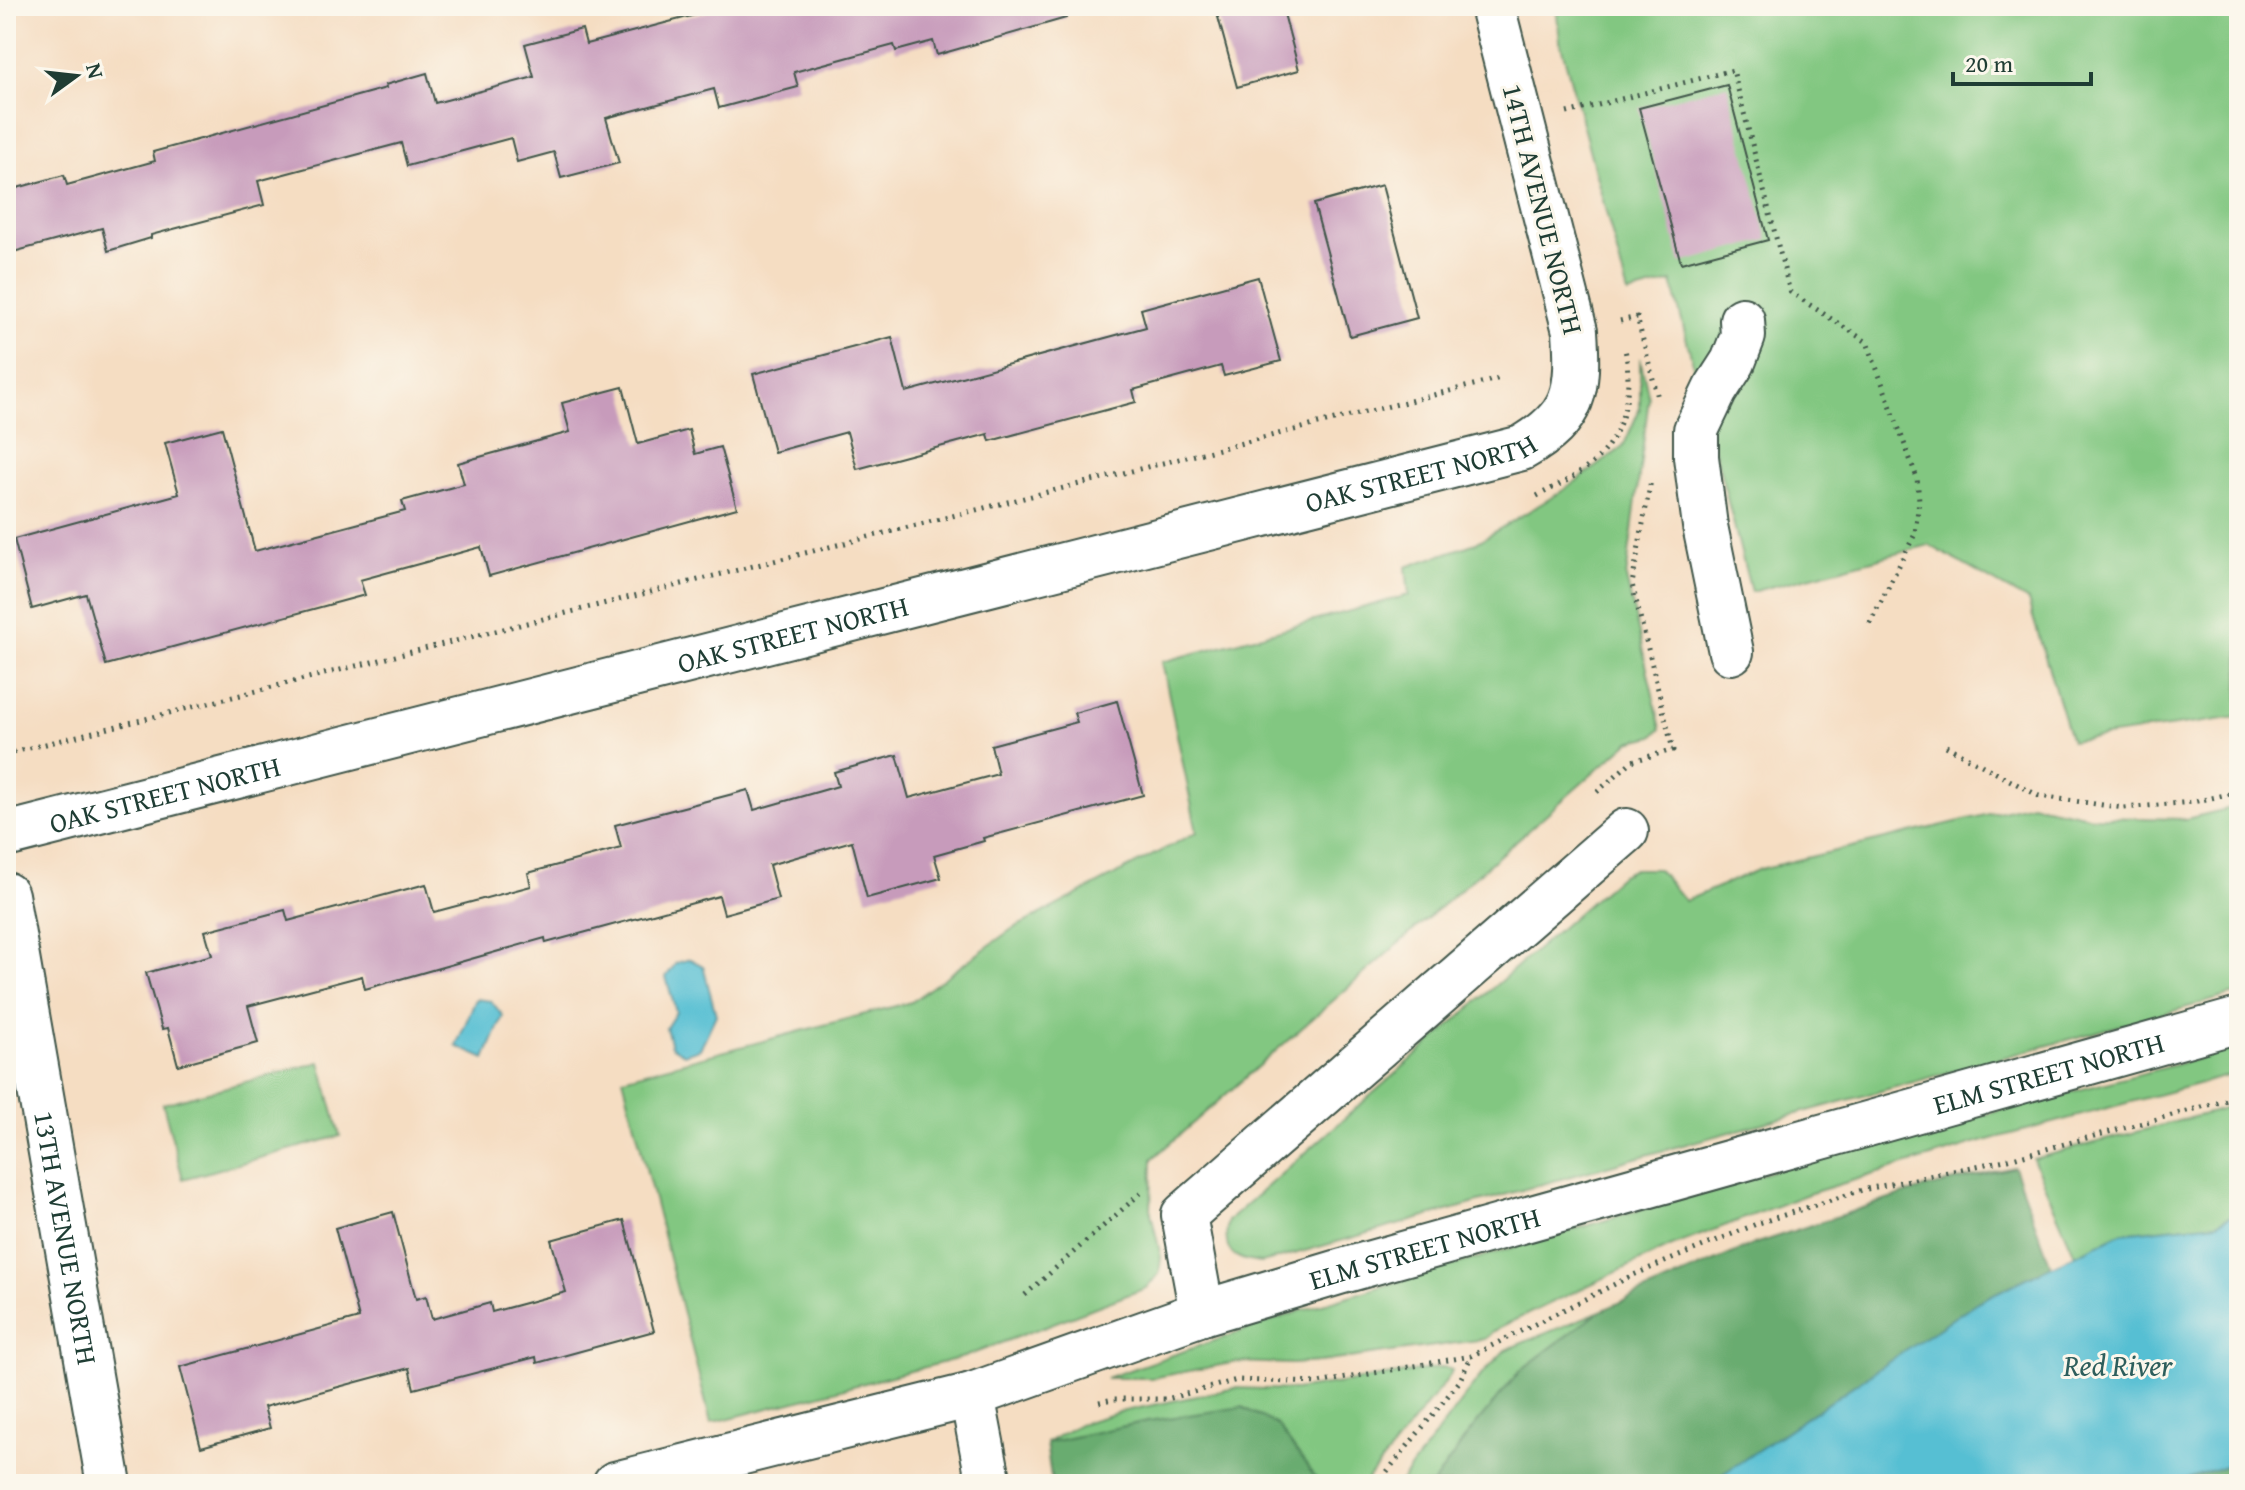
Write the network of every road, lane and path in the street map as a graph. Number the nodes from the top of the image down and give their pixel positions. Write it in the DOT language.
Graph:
graph roads {
  1 [pos="1492,6"];
  2 [pos="1566,113"];
  3 [pos="1742,320"];
  4 [pos="1619,321"];
  5 [pos="1501,378"];
  6 [pos="1658,410"];
  7 [pos="1566,411"];
  8 [pos="1651,479"];
  9 [pos="1868,627"];
  10 [pos="1731,652"];
  11 [pos="1946,746"];
  12 [pos="1673,750"];
  13 [pos="6,754"];
  14 [pos="2239,792"];
  15 [pos="1626,831"];
  16 [pos="6,835"];
  17 [pos="6,895"];
  18 [pos="2239,1020"];
  19 [pos="2239,1097"];
  20 [pos="1202,1313"];
  21 [pos="1471,1356"];
  22 [pos="972,1395"];
  23 [pos="1087,1404"];
  24 [pos="109,1484"];
  25 [pos="615,1484"];
  26 [pos="989,1484"];
  27 [pos="1377,1484"];
  1 -- 7 [label="street, 14TH AVENUE NORTH"];
  2 -- 9 [label="path"];
  3 -- 10 [label="street"];
  4 -- 6 [label="path"];
  5 -- 13 [label="path"];
  7 -- 16 [label="street, OAK STREET NORTH"];
  8 -- 12 [label="path"];
  11 -- 14 [label="path"];
  15 -- 20 [label="street"];
  17 -- 24 [label="street, 13TH AVENUE NORTH"];
  18 -- 20 [label="street, ELM STREET NORTH"];
  19 -- 21 [label="path"];
  20 -- 22 [label="street, ELM STREET NORTH"];
  21 -- 23 [label="path"];
  21 -- 27 [label="path"];
  22 -- 25 [label="street, ELM STREET NORTH"];
  22 -- 26 [label="street"];
}
